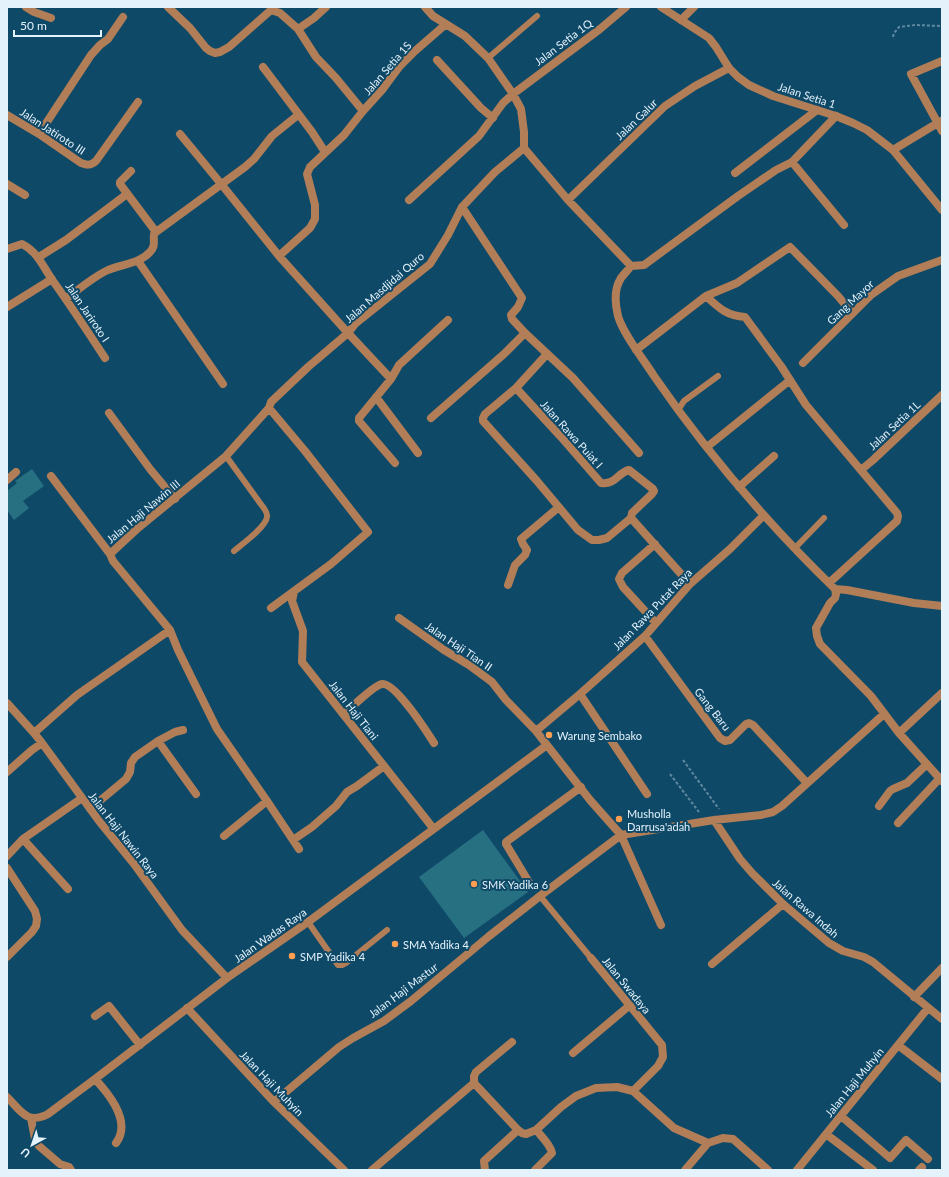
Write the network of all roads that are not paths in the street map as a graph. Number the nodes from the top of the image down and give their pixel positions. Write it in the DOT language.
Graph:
graph roads {
  1 [pos="26,7"];
  2 [pos="168,7"];
  3 [pos="326,7"];
  4 [pos="425,7"];
  5 [pos="626,7"];
  6 [pos="661,7"];
  7 [pos="694,7"];
  8 [pos="270,9"];
  9 [pos="537,16"];
  10 [pos="123,17"];
  11 [pos="51,18"];
  12 [pos="681,20"];
  13 [pos="446,24"];
  14 [pos="298,29"];
  15 [pos="488,58"];
  16 [pos="437,60"];
  17 [pos="942,61"];
  18 [pos="263,67"];
  19 [pos="729,68"];
  20 [pos="513,94"];
  21 [pos="138,102"];
  22 [pos="817,110"];
  23 [pos="363,111"];
  24 [pos="298,114"];
  25 [pos="7,115"];
  26 [pos="836,116"];
  27 [pos="493,118"];
  28 [pos="940,122"];
  29 [pos="942,131"];
  30 [pos="39,134"];
  31 [pos="180,134"];
  32 [pos="524,148"];
  33 [pos="894,150"];
  34 [pos="324,152"];
  35 [pos="792,162"];
  36 [pos="131,171"];
  37 [pos="735,173"];
  38 [pos="7,184"];
  39 [pos="222,185"];
  40 [pos="127,194"];
  41 [pos="25,195"];
  42 [pos="409,200"];
  43 [pos="568,200"];
  44 [pos="462,207"];
  45 [pos="942,210"];
  46 [pos="844,224"];
  47 [pos="156,232"];
  48 [pos="7,249"];
  49 [pos="279,256"];
  50 [pos="39,257"];
  51 [pos="942,260"];
  52 [pos="138,261"];
  53 [pos="631,266"];
  54 [pos="52,279"];
  55 [pos="706,296"];
  56 [pos="66,299"];
  57 [pos="7,306"];
  58 [pos="852,313"];
  59 [pos="448,320"];
  60 [pos="348,333"];
  61 [pos="525,333"];
  62 [pos="636,350"];
  63 [pos="547,354"];
  64 [pos="105,358"];
  65 [pos="803,363"];
  66 [pos="718,376"];
  67 [pos="391,379"];
  68 [pos="790,381"];
  69 [pos="223,384"];
  70 [pos="516,388"];
  71 [pos="942,395"];
  72 [pos="376,397"];
  73 [pos="269,408"];
  74 [pos="678,410"];
  75 [pos="109,414"];
  76 [pos="430,418"];
  77 [pos="707,448"];
  78 [pos="418,452"];
  79 [pos="639,453"];
  80 [pos="226,456"];
  81 [pos="774,456"];
  82 [pos="395,463"];
  83 [pos="861,470"];
  84 [pos="16,472"];
  85 [pos="51,476"];
  86 [pos="7,480"];
  87 [pos="739,487"];
  88 [pos="175,499"];
  89 [pos="559,507"];
  90 [pos="764,515"];
  91 [pos="631,518"];
  92 [pos="824,518"];
  93 [pos="655,544"];
  94 [pos="795,548"];
  95 [pos="234,551"];
  96 [pos="110,554"];
  97 [pos="690,584"];
  98 [pos="508,585"];
  99 [pos="832,586"];
  100 [pos="294,592"];
  101 [pos="942,606"];
  102 [pos="271,608"];
  103 [pos="399,618"];
  104 [pos="656,623"];
  105 [pos="170,630"];
  106 [pos="645,636"];
  107 [pos="942,693"];
  108 [pos="580,694"];
  109 [pos="7,703"];
  110 [pos="344,714"];
  111 [pos="884,714"];
  112 [pos="183,730"];
  113 [pos="536,731"];
  114 [pos="34,733"];
  115 [pos="900,733"];
  116 [pos="158,741"];
  117 [pos="42,743"];
  118 [pos="434,743"];
  119 [pos="546,745"];
  120 [pos="927,764"];
  121 [pos="384,766"];
  122 [pos="7,772"];
  123 [pos="941,780"];
  124 [pos="808,783"];
  125 [pos="581,787"];
  126 [pos="196,794"];
  127 [pos="647,794"];
  128 [pos="82,798"];
  129 [pos="267,801"];
  130 [pos="880,806"];
  131 [pos="90,809"];
  132 [pos="710,821"];
  133 [pos="898,823"];
  134 [pos="433,828"];
  135 [pos="621,835"];
  136 [pos="224,836"];
  137 [pos="23,839"];
  138 [pos="293,840"];
  139 [pos="299,849"];
  140 [pos="7,856"];
  141 [pos="7,868"];
  142 [pos="530,884"];
  143 [pos="68,889"];
  144 [pos="540,896"];
  145 [pos="783,904"];
  146 [pos="308,922"];
  147 [pos="661,925"];
  148 [pos="386,930"];
  149 [pos="7,957"];
  150 [pos="591,958"];
  151 [pos="712,964"];
  152 [pos="942,968"];
  153 [pos="227,978"];
  154 [pos="914,997"];
  155 [pos="630,1005"];
  156 [pos="187,1008"];
  157 [pos="928,1008"];
  158 [pos="95,1016"];
  159 [pos="942,1019"];
  160 [pos="512,1042"];
  161 [pos="140,1045"];
  162 [pos="898,1045"];
  163 [pos="573,1053"];
  164 [pos="942,1079"];
  165 [pos="96,1080"];
  166 [pos="474,1082"];
  167 [pos="633,1090"];
  168 [pos="7,1097"];
  169 [pos="274,1102"];
  170 [pos="841,1116"];
  171 [pos="31,1118"];
  172 [pos="518,1130"];
  173 [pos="536,1130"];
  174 [pos="826,1134"];
  175 [pos="116,1143"];
  176 [pos="708,1143"];
  177 [pos="928,1159"];
  178 [pos="60,1164"];
  179 [pos="53,1170"];
  180 [pos="71,1170"];
  181 [pos="344,1170"];
  182 [pos="372,1170"];
  183 [pos="485,1170"];
  184 [pos="535,1170"];
  185 [pos="685,1170"];
  186 [pos="768,1170"];
  187 [pos="797,1170"];
  188 [pos="874,1170"];
  1 -- 11 [label="street"];
  2 -- 8 [label="street"];
  3 -- 14 [label="street"];
  4 -- 13 [label="street"];
  5 -- 20 [label="street, Jalan Setia 1Q"];
  6 -- 12 [label="street, Jalan Setia 1"];
  7 -- 12 [label="street"];
  8 -- 14 [label="street"];
  9 -- 15 [label="lane"];
  10 -- 30 [label="street"];
  12 -- 19 [label="street, Jalan Setia 1"];
  13 -- 15 [label="street"];
  13 -- 23 [label="street, Jalan Setia 1S"];
  14 -- 23 [label="street"];
  15 -- 20 [label="street"];
  16 -- 27 [label="street"];
  17 -- 28 [label="street"];
  18 -- 24 [label="street"];
  19 -- 22 [label="street, Jalan Setia 1"];
  19 -- 43 [label="street, Jalan Galur"];
  20 -- 27 [label="street, Jalan Setia 1Q"];
  20 -- 32 [label="street"];
  21 -- 30 [label="street, Jalan Jatiroto III"];
  22 -- 26 [label="street, Jalan Setia 1"];
  22 -- 37 [label="street"];
  23 -- 34 [label="street, Jalan Setia 1S"];
  24 -- 34 [label="street"];
  24 -- 39 [label="street"];
  25 -- 30 [label="street, Jalan Jatiroto III"];
  26 -- 33 [label="street, Jalan Setia 1"];
  26 -- 35 [label="street"];
  27 -- 42 [label="street, Jalan Setia 1Q"];
  28 -- 29 [label="street"];
  28 -- 33 [label="street"];
  31 -- 39 [label="street"];
  32 -- 43 [label="street"];
  32 -- 44 [label="street, Jalan Masdjidai Quro"];
  33 -- 45 [label="street, Jalan Setia 1"];
  34 -- 49 [label="street, Jalan Setia 1S"];
  35 -- 46 [label="street"];
  35 -- 53 [label="street"];
  36 -- 40 [label="street"];
  38 -- 41 [label="street"];
  39 -- 47 [label="street"];
  39 -- 49 [label="street"];
  40 -- 47 [label="street"];
  40 -- 50 [label="street"];
  43 -- 53 [label="street"];
  44 -- 60 [label="street, Jalan Masdjidai Quro"];
  44 -- 61 [label="street"];
  47 -- 52 [label="street"];
  48 -- 50 [label="street"];
  49 -- 60 [label="street"];
  50 -- 54 [label="street, Jalan Jariroto I"];
  51 -- 58 [label="street, Gang Mayor"];
  52 -- 56 [label="street"];
  52 -- 69 [label="street"];
  53 -- 62 [label="street"];
  54 -- 56 [label="street, Jalan Jariroto I"];
  54 -- 57 [label="street"];
  55 -- 58 [label="street"];
  55 -- 62 [label="street"];
  55 -- 68 [label="street"];
  56 -- 64 [label="street, Jalan Jariroto I"];
  58 -- 65 [label="street, Gang Mayor"];
  59 -- 67 [label="street"];
  60 -- 67 [label="street"];
  60 -- 73 [label="street, Jalan Haji Nawin III"];
  61 -- 63 [label="street"];
  61 -- 76 [label="street"];
  62 -- 74 [label="street"];
  63 -- 70 [label="street"];
  63 -- 79 [label="street"];
  66 -- 74 [label="lane"];
  67 -- 72 [label="street"];
  68 -- 77 [label="street"];
  68 -- 83 [label="street"];
  70 -- 89 [label="street, Jalan Rawa Puiat I"];
  70 -- 91 [label="street, Jalan Rawa Puiat I"];
  71 -- 83 [label="street, Jalan Setia 1L"];
  72 -- 78 [label="street"];
  72 -- 82 [label="street"];
  73 -- 80 [label="street, Jalan Haji Nawin III"];
  73 -- 100 [label="street"];
  74 -- 77 [label="street"];
  75 -- 88 [label="street"];
  77 -- 87 [label="street"];
  80 -- 88 [label="street, Jalan Haji Nawin III"];
  80 -- 95 [label="lane"];
  81 -- 87 [label="street"];
  83 -- 99 [label="street"];
  84 -- 86 [label="street"];
  85 -- 96 [label="street"];
  87 -- 90 [label="street"];
  88 -- 96 [label="street, Jalan Haji Nawin III"];
  89 -- 91 [label="street, Jalan Rawa Puiat I"];
  89 -- 98 [label="street"];
  90 -- 94 [label="street"];
  90 -- 97 [label="street, Jalan Rawa Putat Raya"];
  91 -- 93 [label="street"];
  92 -- 94 [label="lane"];
  93 -- 97 [label="street"];
  93 -- 104 [label="street"];
  94 -- 99 [label="street"];
  96 -- 105 [label="street, Jalan Haji Nawin III"];
  97 -- 104 [label="street, Jalan Rawa Putat Raya"];
  99 -- 101 [label="street"];
  99 -- 111 [label="street"];
  100 -- 102 [label="street"];
  100 -- 110 [label="street, Jalan Haji Tiani"];
  103 -- 113 [label="street, Jalan Haji Tian II"];
  104 -- 106 [label="street, Jalan Rawa Putat Raya"];
  105 -- 114 [label="street"];
  105 -- 129 [label="street, Jalan Haji Nawin III"];
  106 -- 108 [label="street, Jalan Rawa Putat Raya"];
  106 -- 124 [label="street, Gang Baru"];
  107 -- 115 [label="street"];
  108 -- 113 [label="street, Jalan Rawa Putat Raya"];
  108 -- 127 [label="street"];
  109 -- 114 [label="street, Jalan Haji Nawin Raya"];
  110 -- 118 [label="street"];
  110 -- 121 [label="street, Jalan Haji Tiani"];
  111 -- 115 [label="street"];
  111 -- 124 [label="street"];
  112 -- 116 [label="street"];
  113 -- 119 [label="street, Jalan Haji Tian II"];
  114 -- 117 [label="street, Jalan Haji Nawin Raya"];
  115 -- 120 [label="street"];
  116 -- 126 [label="street"];
  116 -- 131 [label="street"];
  117 -- 122 [label="street"];
  117 -- 128 [label="street, Jalan Haji Nawin Raya"];
  119 -- 125 [label="street, Jalan Haji Tian II"];
  119 -- 134 [label="street, Jalan Wadas Raya"];
  120 -- 123 [label="street"];
  120 -- 130 [label="street"];
  121 -- 134 [label="street, Jalan Haji Tiani"];
  121 -- 138 [label="street"];
  123 -- 133 [label="street"];
  124 -- 132 [label="street"];
  125 -- 135 [label="street, Jalan Haji Tian II"];
  125 -- 142 [label="street"];
  128 -- 131 [label="street, Jalan Haji Nawin Raya"];
  128 -- 137 [label="street"];
  129 -- 136 [label="street"];
  129 -- 138 [label="street, Jalan Haji Nawin III"];
  131 -- 153 [label="street, Jalan Haji Nawin Raya"];
  132 -- 135 [label="street"];
  132 -- 145 [label="street, Jalan Rawa Indah"];
  134 -- 146 [label="street, Jalan Wadas Raya"];
  135 -- 144 [label="street, Jalan Haji Mastur"];
  135 -- 147 [label="street, Jalan Haji Tian II"];
  137 -- 140 [label="street"];
  137 -- 143 [label="street"];
  138 -- 139 [label="street, Jalan Haji Nawin III"];
  141 -- 149 [label="street"];
  144 -- 150 [label="lane, Jalan Swadaya"];
  144 -- 169 [label="street, Jalan Haji Mastur"];
  145 -- 151 [label="street"];
  145 -- 154 [label="street, Jalan Rawa Indah"];
  146 -- 148 [label="lane"];
  146 -- 153 [label="street, Jalan Wadas Raya"];
  150 -- 155 [label="street, Jalan Swadaya"];
  152 -- 154 [label="street"];
  153 -- 156 [label="street, Jalan Wadas Raya"];
  154 -- 157 [label="street, Jalan Rawa Indah"];
  155 -- 163 [label="street"];
  155 -- 167 [label="street, Jalan Swadaya"];
  156 -- 161 [label="street, Jalan Wadas Raya"];
  156 -- 169 [label="street, Jalan Haji Muhyin"];
  157 -- 159 [label="street, Jalan Rawa Indah"];
  157 -- 162 [label="street, Jalan Haji Muhyin"];
  158 -- 161 [label="street"];
  160 -- 166 [label="street"];
  161 -- 165 [label="street, Jalan Wadas Raya"];
  162 -- 164 [label="street"];
  162 -- 170 [label="street, Jalan Haji Muhyin"];
  165 -- 171 [label="street, Jalan Wadas Raya"];
  165 -- 175 [label="street"];
  166 -- 172 [label="street"];
  166 -- 182 [label="street"];
  167 -- 173 [label="street"];
  167 -- 176 [label="street"];
  168 -- 171 [label="street"];
  169 -- 181 [label="street, Jalan Haji Muhyin"];
  170 -- 174 [label="street, Jalan Haji Muhyin"];
  170 -- 177 [label="street"];
  171 -- 178 [label="street"];
  172 -- 173 [label="street"];
  172 -- 183 [label="street"];
  173 -- 184 [label="street"];
  174 -- 187 [label="street, Jalan Haji Muhyin"];
  174 -- 188 [label="street"];
  176 -- 185 [label="street"];
  176 -- 186 [label="street"];
  178 -- 179 [label="street"];
  178 -- 180 [label="street"];
}
